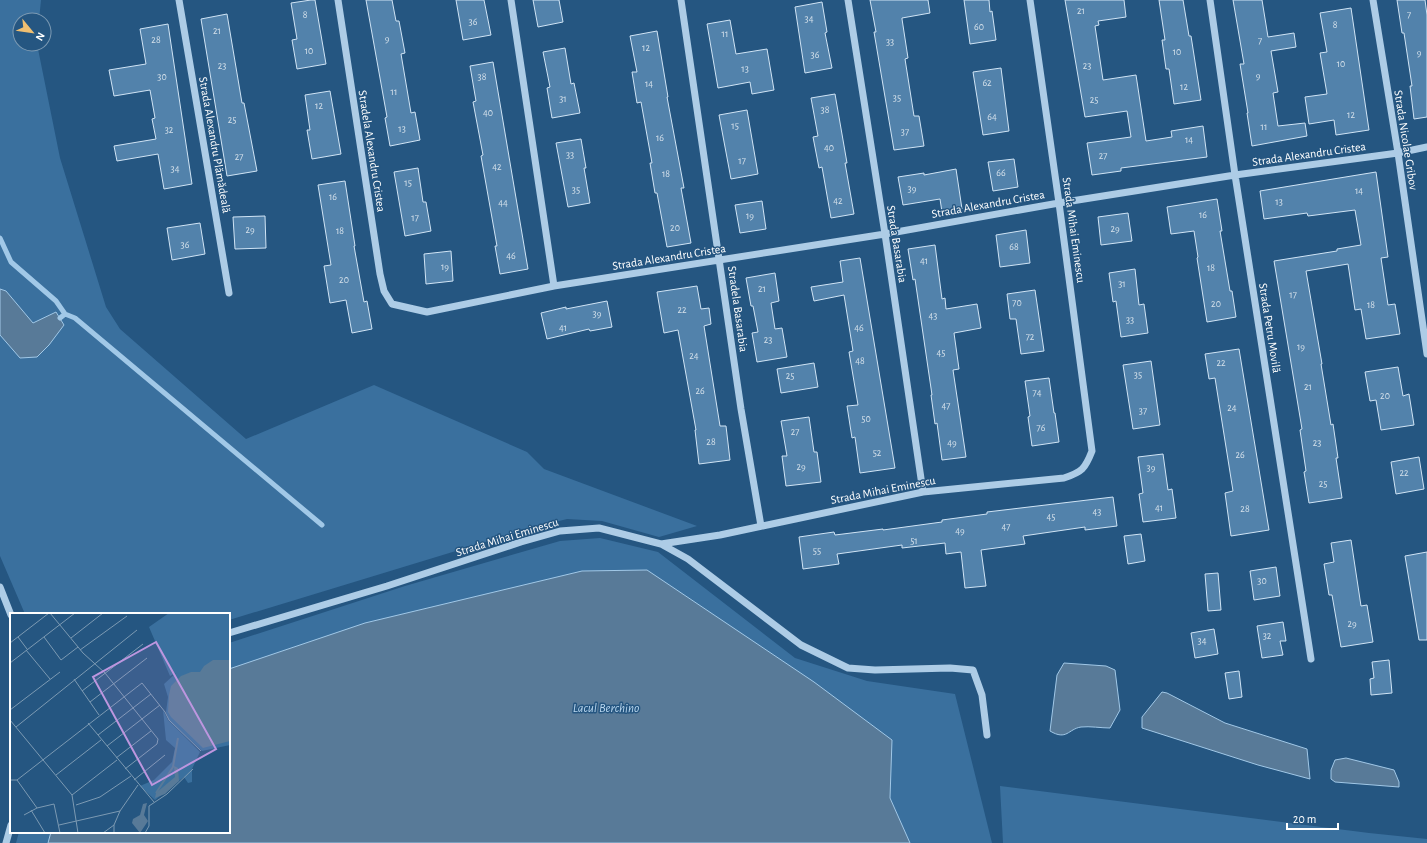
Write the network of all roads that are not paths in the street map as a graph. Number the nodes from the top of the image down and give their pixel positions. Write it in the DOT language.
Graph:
graph roads {
  1 [pos="179,0"];
  2 [pos="338,0"];
  3 [pos="511,0"];
  4 [pos="681,0"];
  5 [pos="848,0"];
  6 [pos="1030,0"];
  7 [pos="1210,0"];
  8 [pos="1373,0"];
  9 [pos="1427,147"];
  10 [pos="1398,153"];
  11 [pos="1235,175"];
  12 [pos="1059,203"];
  13 [pos="885,234"];
  14 [pos="720,260"];
  15 [pos="554,286"];
  16 [pos="229,293"];
  17 [pos="392,304"];
  18 [pos="1427,354"];
  19 [pos="923,492"];
  20 [pos="761,526"];
  21 [pos="661,544"];
  22 [pos="0,587"];
  23 [pos="10,613"];
  24 [pos="230,633"];
  25 [pos="1311,659"];
  26 [pos="987,735"];
  27 [pos="10,829"];
  28 [pos="6,843"];
  1 -- 16 [label="street, Strada Alexandru Plămădeală"];
  2 -- 17 [label="street, Stradela Alexandru Cristea"];
  3 -- 15 [label="street"];
  4 -- 14 [label="street, Stradela Basarabia"];
  5 -- 13 [label="street, Strada Basarabia"];
  6 -- 12 [label="street, Strada Mihai Eminescu"];
  7 -- 11 [label="street, Strada Petru Movilă"];
  8 -- 10 [label="street, Strada Nicolae Gribov"];
  9 -- 10 [label="street, Strada Alexandru Cristea"];
  10 -- 11 [label="street, Strada Alexandru Cristea"];
  10 -- 18 [label="street, Strada Nicolae Gribov"];
  11 -- 12 [label="street, Strada Alexandru Cristea"];
  11 -- 25 [label="street, Strada Petru Movilă"];
  12 -- 13 [label="street, Strada Alexandru Cristea"];
  12 -- 19 [label="street, Strada Mihai Eminescu"];
  13 -- 14 [label="street, Strada Alexandru Cristea"];
  13 -- 19 [label="street, Strada Basarabia"];
  14 -- 15 [label="street, Strada Alexandru Cristea"];
  14 -- 20 [label="street, Stradela Basarabia"];
  15 -- 17 [label="street, Strada Alexandru Cristea"];
  19 -- 20 [label="street, Strada Mihai Eminescu"];
  20 -- 21 [label="street, Strada Mihai Eminescu"];
  21 -- 24 [label="street, Strada Mihai Eminescu"];
  21 -- 26 [label="street"];
  22 -- 23 [label="street"];
  27 -- 28 [label="street"];
}
